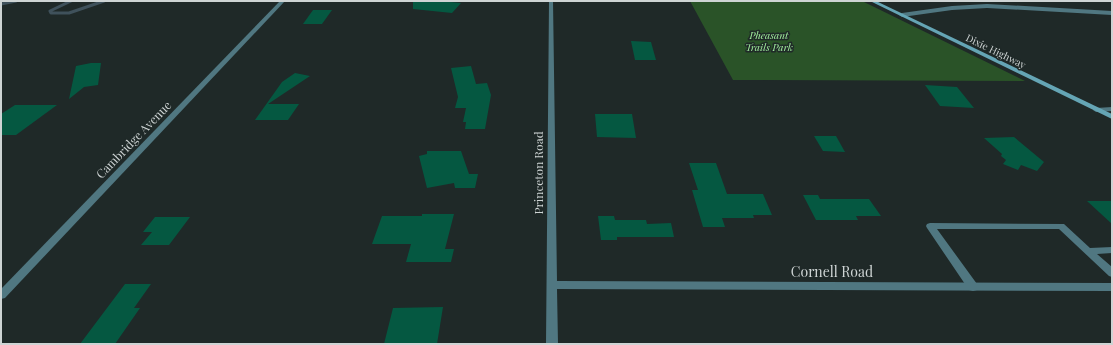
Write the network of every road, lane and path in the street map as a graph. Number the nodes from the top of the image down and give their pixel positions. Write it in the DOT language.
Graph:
graph roads {
  1 [pos="283,1"];
  2 [pos="551,1"];
  3 [pos="872,1"];
  4 [pos="1112,13"];
  5 [pos="902,15"];
  6 [pos="1096,110"];
  7 [pos="1112,110"];
  8 [pos="1112,117"];
  9 [pos="1112,250"];
  10 [pos="1088,251"];
  11 [pos="1112,273"];
  12 [pos="552,285"];
  13 [pos="973,287"];
  14 [pos="1112,287"];
  15 [pos="1,295"];
  16 [pos="552,344"];
  1 -- 15 [label="street, Cambridge Avenue"];
  2 -- 12 [label="street, Princeton Road"];
  3 -- 5 [label="main road, Dixie Highway"];
  4 -- 5 [label="street"];
  5 -- 6 [label="main road, Dixie Highway"];
  6 -- 7 [label="street"];
  6 -- 8 [label="main road, Dixie Highway"];
  9 -- 10 [label="street"];
  10 -- 11 [label="street"];
  10 -- 13 [label="street"];
  12 -- 13 [label="street, Cornell Road"];
  12 -- 16 [label="street, Princeton Road"];
  13 -- 14 [label="street, Cornell Road"];
}
